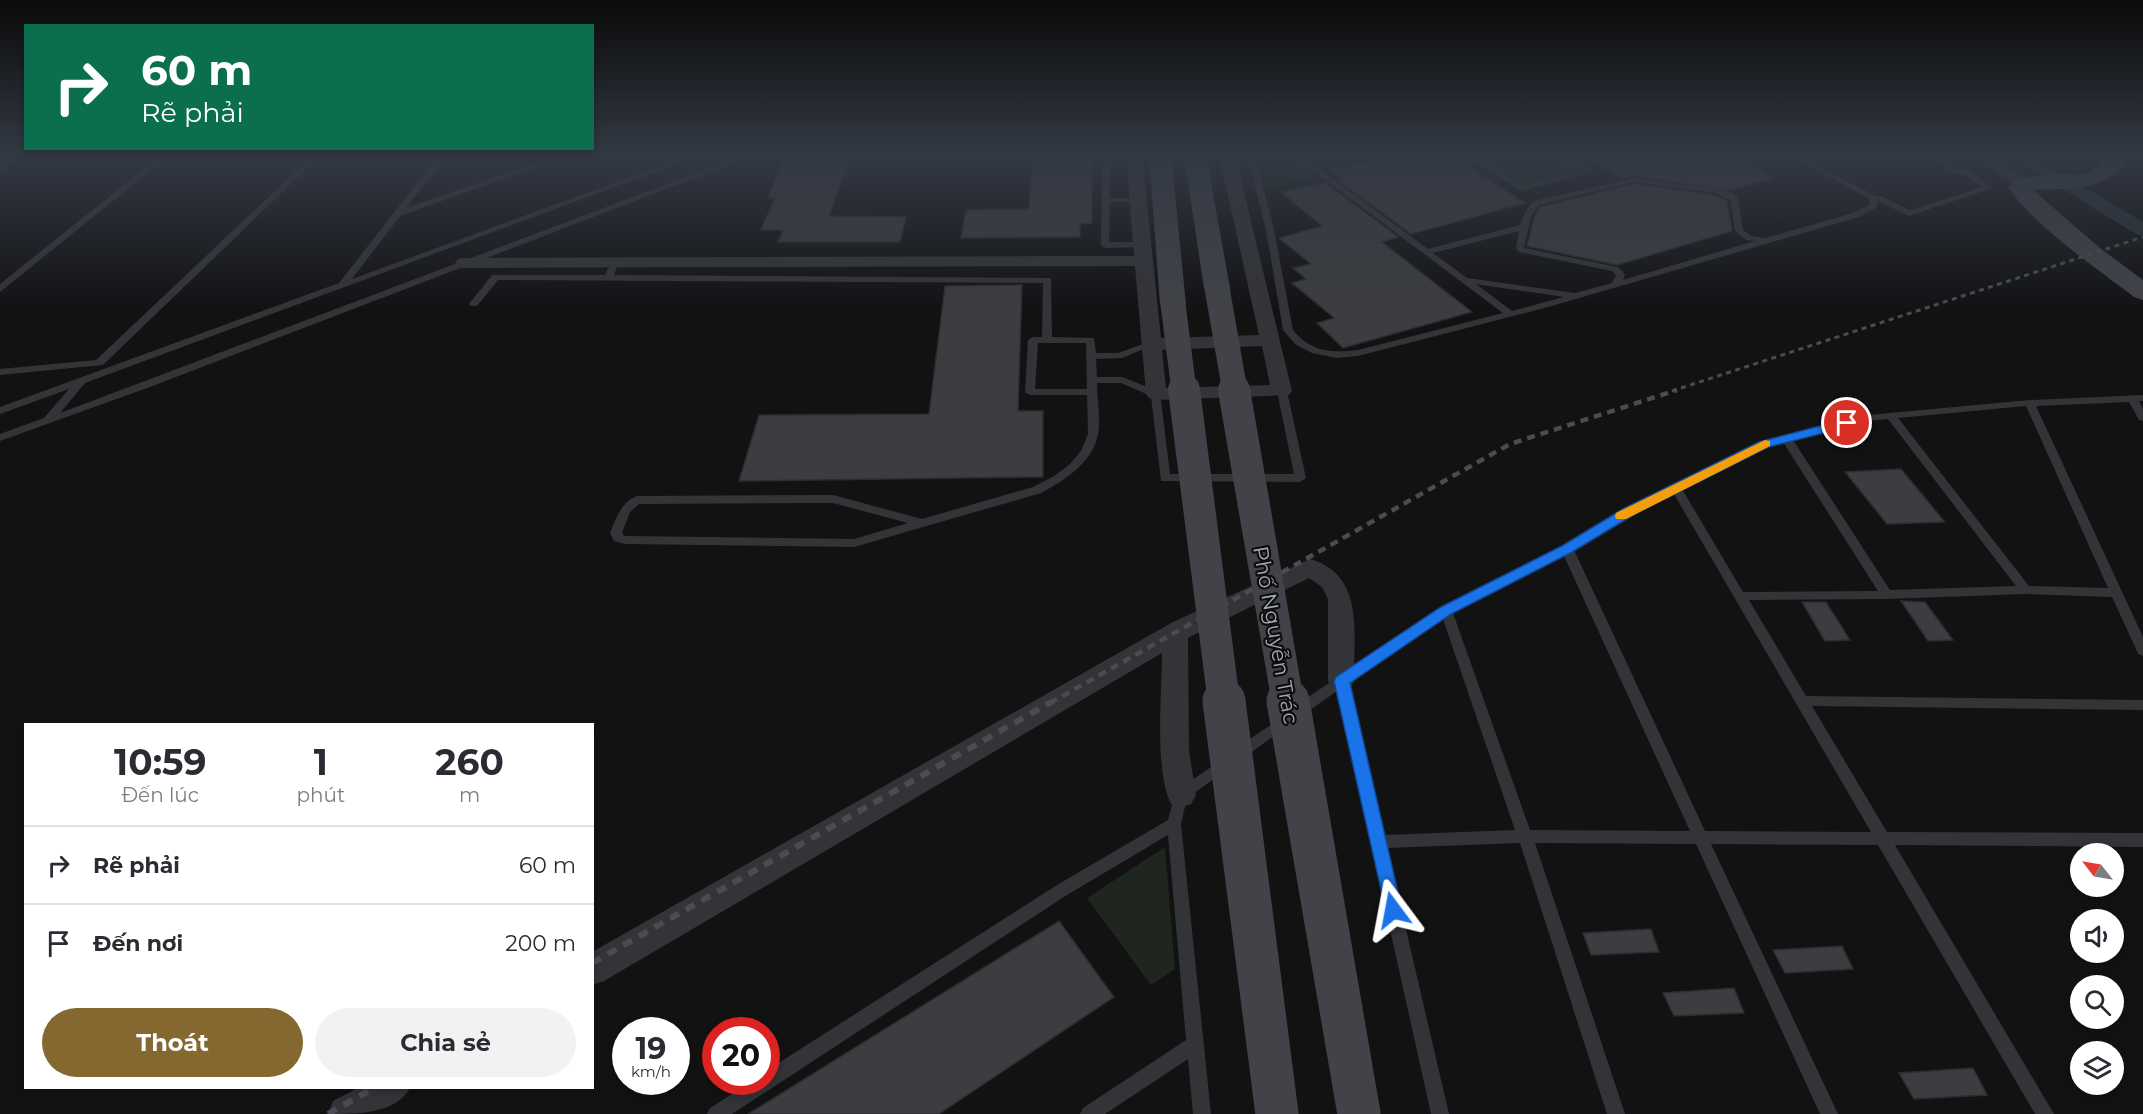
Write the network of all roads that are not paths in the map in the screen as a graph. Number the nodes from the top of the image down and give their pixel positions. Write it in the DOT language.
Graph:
graph roads {
  1 [pos="102,207"];
  2 [pos="263,207"];
  3 [pos="403,207"];
  4 [pos="418,207"];
  5 [pos="554,207"];
  6 [pos="613,207"];
  7 [pos="1107,207"];
  8 [pos="1138,207"];
  9 [pos="1165,207"];
  10 [pos="1204,207"];
  11 [pos="1239,207"];
  12 [pos="1264,207"];
  13 [pos="1366,207"];
  14 [pos="1532,207"];
  15 [pos="1735,207"];
  16 [pos="1871,207"];
  17 [pos="1897,207"];
  18 [pos="1928,207"];
  19 [pos="2037,207"];
  20 [pos="398,214"];
  21 [pos="1524,227"];
  22 [pos="1764,240"];
  23 [pos="1426,252"];
  24 [pos="1143,253"];
  25 [pos="464,263"];
  26 [pos="611,270"];
  27 [pos="1463,280"];
  28 [pos="1616,284"];
  29 [pos="342,285"];
  30 [pos="0,289"];
  31 [pos="2143,292"];
  32 [pos="1576,296"];
  33 [pos="474,304"];
  34 [pos="1509,313"];
  35 [pos="1047,340"];
  36 [pos="1269,340"];
  37 [pos="1151,344"];
  38 [pos="1091,356"];
  39 [pos="0,372"];
  40 [pos="82,381"];
  41 [pos="1092,386"];
  42 [pos="1282,391"];
  43 [pos="1156,394"];
  44 [pos="2137,398"];
  45 [pos="2030,403"];
  46 [pos="0,411"];
  47 [pos="1891,416"];
  48 [pos="2143,418"];
  49 [pos="48,420"];
  50 [pos="0,438"];
  51 [pos="1786,438"];
  52 [pos="1676,488"];
  53 [pos="924,524"];
  54 [pos="1567,549"];
  55 [pos="2026,590"];
  56 [pos="2117,593"];
  57 [pos="1887,595"];
  58 [pos="1740,596"];
  59 [pos="1446,611"];
  60 [pos="1175,634"];
  61 [pos="2143,651"];
  62 [pos="1341,681"];
  63 [pos="1801,701"];
  64 [pos="2143,705"];
  65 [pos="1181,795"];
  66 [pos="1174,824"];
  67 [pos="1525,836"];
  68 [pos="1701,837"];
  69 [pos="1883,838"];
  70 [pos="2143,840"];
  71 [pos="1377,843"];
  72 [pos="594,969"];
  73 [pos="1194,1045"];
  74 [pos="780,1072"];
  75 [pos="390,1089"];
  76 [pos="745,1095"];
  77 [pos="346,1114"];
  78 [pos="716,1114"];
  79 [pos="1089,1114"];
  80 [pos="1202,1114"];
  81 [pos="1277,1114"];
  82 [pos="1359,1114"];
  83 [pos="1440,1114"];
  84 [pos="1616,1114"];
  85 [pos="1829,1114"];
  86 [pos="2045,1114"];
  1 -- 30 [label="lane"];
  2 -- 39 [label="lane"];
  3 -- 20 [label="lane"];
  4 -- 20 [label="lane"];
  5 -- 29 [label="lane"];
  6 -- 25 [label="lane"];
  7 -- 24 [label="lane"];
  8 -- 24 [label="street"];
  9 -- 81 [label="main road, bridge"];
  10 -- 82 [label="main road, Phố Nguyễn Trác, bridge"];
  11 -- 36 [label="street"];
  12 -- 34 [label="lane"];
  13 -- 23 [label="lane"];
  14 -- 21 [label="lane"];
  15 -- 22 [label="lane"];
  16 -- 22 [label="lane"];
  17 -- 18 [label="lane"];
  19 -- 31 [label="main road"];
  20 -- 29 [label="lane"];
  21 -- 23 [label="lane"];
  21 -- 28 [label="lane"];
  22 -- 28 [label="lane"];
  23 -- 27 [label="lane"];
  24 -- 26 [label="street"];
  24 -- 37 [label="street"];
  25 -- 26 [label="street"];
  25 -- 49 [label="lane"];
  26 -- 33 [label="lane"];
  26 -- 35 [label="lane"];
  27 -- 32 [label="lane"];
  27 -- 34 [label="lane"];
  28 -- 32 [label="lane"];
  29 -- 40 [label="lane"];
  32 -- 34 [label="lane"];
  35 -- 38 [label="lane"];
  35 -- 41 [label="lane"];
  36 -- 37 [label="street"];
  36 -- 42 [label="street"];
  37 -- 38 [label="lane"];
  37 -- 43 [label="street"];
  38 -- 41 [label="lane"];
  40 -- 46 [label="lane"];
  40 -- 49 [label="lane"];
  41 -- 43 [label="lane"];
  41 -- 53 [label="lane"];
  42 -- 43 [label="street"];
  42 -- 43 [label="lane"];
  44 -- 45 [label="lane"];
  44 -- 48 [label="lane"];
  45 -- 47 [label="lane"];
  45 -- 56 [label="lane"];
  47 -- 51 [label="lane"];
  47 -- 55 [label="lane"];
  49 -- 50 [label="lane"];
  51 -- 52 [label="lane"];
  51 -- 57 [label="lane"];
  52 -- 54 [label="lane"];
  52 -- 58 [label="lane"];
  53 -- 53 [label="lane"];
  54 -- 59 [label="lane"];
  54 -- 68 [label="lane"];
  55 -- 56 [label="lane"];
  55 -- 57 [label="lane"];
  56 -- 61 [label="lane"];
  57 -- 58 [label="lane"];
  58 -- 63 [label="lane"];
  59 -- 62 [label="lane"];
  59 -- 67 [label="lane"];
  60 -- 62 [label="street"];
  60 -- 65 [label="street"];
  60 -- 72 [label="street"];
  62 -- 65 [label="lane"];
  62 -- 71 [label="lane"];
  63 -- 64 [label="lane"];
  63 -- 69 [label="lane"];
  65 -- 66 [label="lane"];
  66 -- 73 [label="lane"];
  66 -- 74 [label="lane"];
  67 -- 68 [label="lane"];
  67 -- 71 [label="lane"];
  67 -- 84 [label="lane"];
  68 -- 69 [label="lane"];
  68 -- 85 [label="lane"];
  69 -- 70 [label="lane"];
  69 -- 86 [label="lane"];
  71 -- 83 [label="lane"];
  73 -- 79 [label="lane"];
  73 -- 80 [label="lane"];
  75 -- 77 [label="street"];
  76 -- 78 [label="lane"];
}
